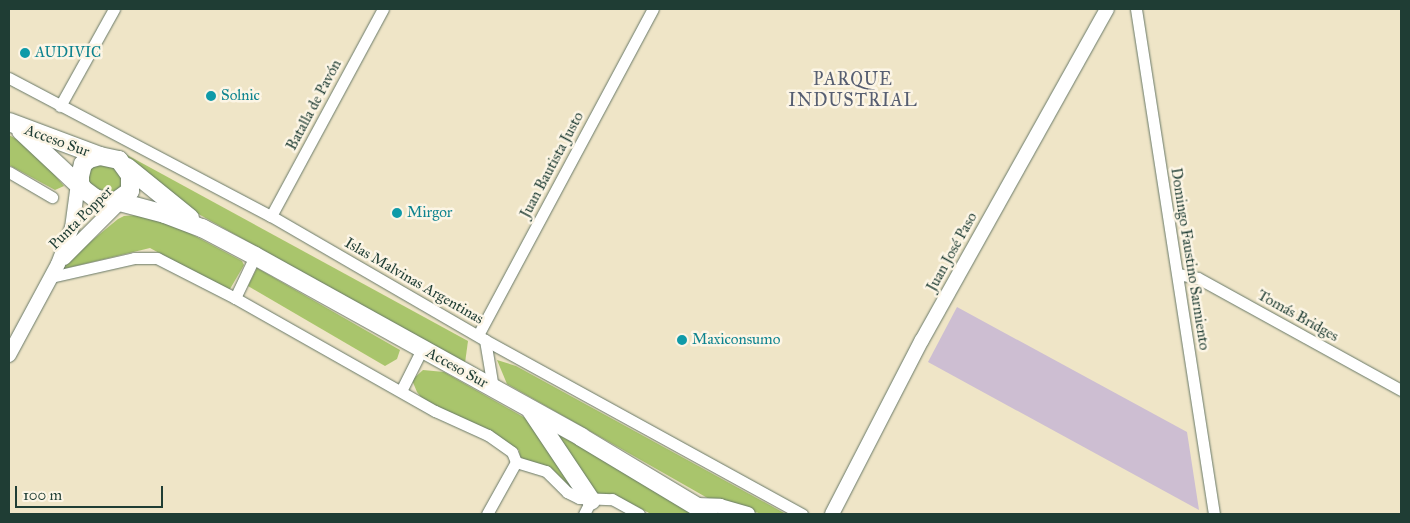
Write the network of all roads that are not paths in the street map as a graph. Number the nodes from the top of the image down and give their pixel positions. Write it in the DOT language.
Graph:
graph roads {
  1 [pos="114,9"];
  2 [pos="382,9"];
  3 [pos="653,9"];
  4 [pos="1107,9"];
  5 [pos="1136,9"];
  6 [pos="9,78"];
  7 [pos="60,106"];
  8 [pos="12,124"];
  9 [pos="40,148"];
  10 [pos="100,156"];
  11 [pos="124,164"];
  12 [pos="9,172"];
  13 [pos="80,183"];
  14 [pos="52,197"];
  15 [pos="121,200"];
  16 [pos="271,216"];
  17 [pos="72,228"];
  18 [pos="202,228"];
  19 [pos="255,256"];
  20 [pos="54,271"];
  21 [pos="1178,274"];
  22 [pos="235,298"];
  23 [pos="482,338"];
  24 [pos="422,349"];
  25 [pos="9,355"];
  26 [pos="493,388"];
  27 [pos="401,390"];
  28 [pos="1401,390"];
  29 [pos="528,407"];
  30 [pos="516,462"];
  31 [pos="588,507"];
  32 [pos="702,510"];
  33 [pos="487,514"];
  34 [pos="639,514"];
  35 [pos="748,514"];
  36 [pos="802,514"];
  37 [pos="832,514"];
  38 [pos="1214,514"];
  1 -- 7 [label="street"];
  2 -- 16 [label="street, Batalla de Pavón"];
  3 -- 23 [label="street, Juan Bautista Justo"];
  4 -- 37 [label="street, Juan José Paso"];
  5 -- 21 [label="street, Domingo Faustino Sarmiento"];
  6 -- 7 [label="street, Islas Malvinas Argentinas"];
  7 -- 16 [label="street, Islas Malvinas Argentinas"];
  8 -- 9 [label="main road, Acceso Sur"];
  8 -- 10 [label="main road, Acceso Sur"];
  9 -- 13 [label="main road, Acceso Sur"];
  9 -- 17 [label="street"];
  10 -- 11 [label="main road"];
  10 -- 13 [label="main road"];
  11 -- 15 [label="main road"];
  11 -- 18 [label="main road, Acceso Sur"];
  12 -- 14 [label="street"];
  13 -- 15 [label="main road"];
  13 -- 17 [label="street, Punta Popper"];
  15 -- 18 [label="main road, Acceso Sur"];
  15 -- 20 [label="street, Punta Popper"];
  16 -- 23 [label="street, Islas Malvinas Argentinas"];
  17 -- 20 [label="street, Punta Popper"];
  18 -- 19 [label="main road, Acceso Sur"];
  19 -- 22 [label="street"];
  19 -- 24 [label="main road, Acceso Sur"];
  20 -- 22 [label="street"];
  20 -- 25 [label="street, Punta Popper"];
  21 -- 28 [label="street, Tomás Bridges"];
  21 -- 38 [label="street, Domingo Faustino Sarmiento"];
  22 -- 27 [label="street"];
  23 -- 26 [label="street"];
  23 -- 36 [label="street, Islas Malvinas Argentinas"];
  24 -- 26 [label="main road, Acceso Sur"];
  24 -- 27 [label="street"];
  26 -- 29 [label="main road, Acceso Sur"];
  27 -- 30 [label="street"];
  29 -- 31 [label="main road"];
  29 -- 32 [label="main road, Acceso Sur"];
  30 -- 31 [label="street"];
  30 -- 33 [label="street"];
  31 -- 34 [label="street"];
  32 -- 35 [label="street"];
}
